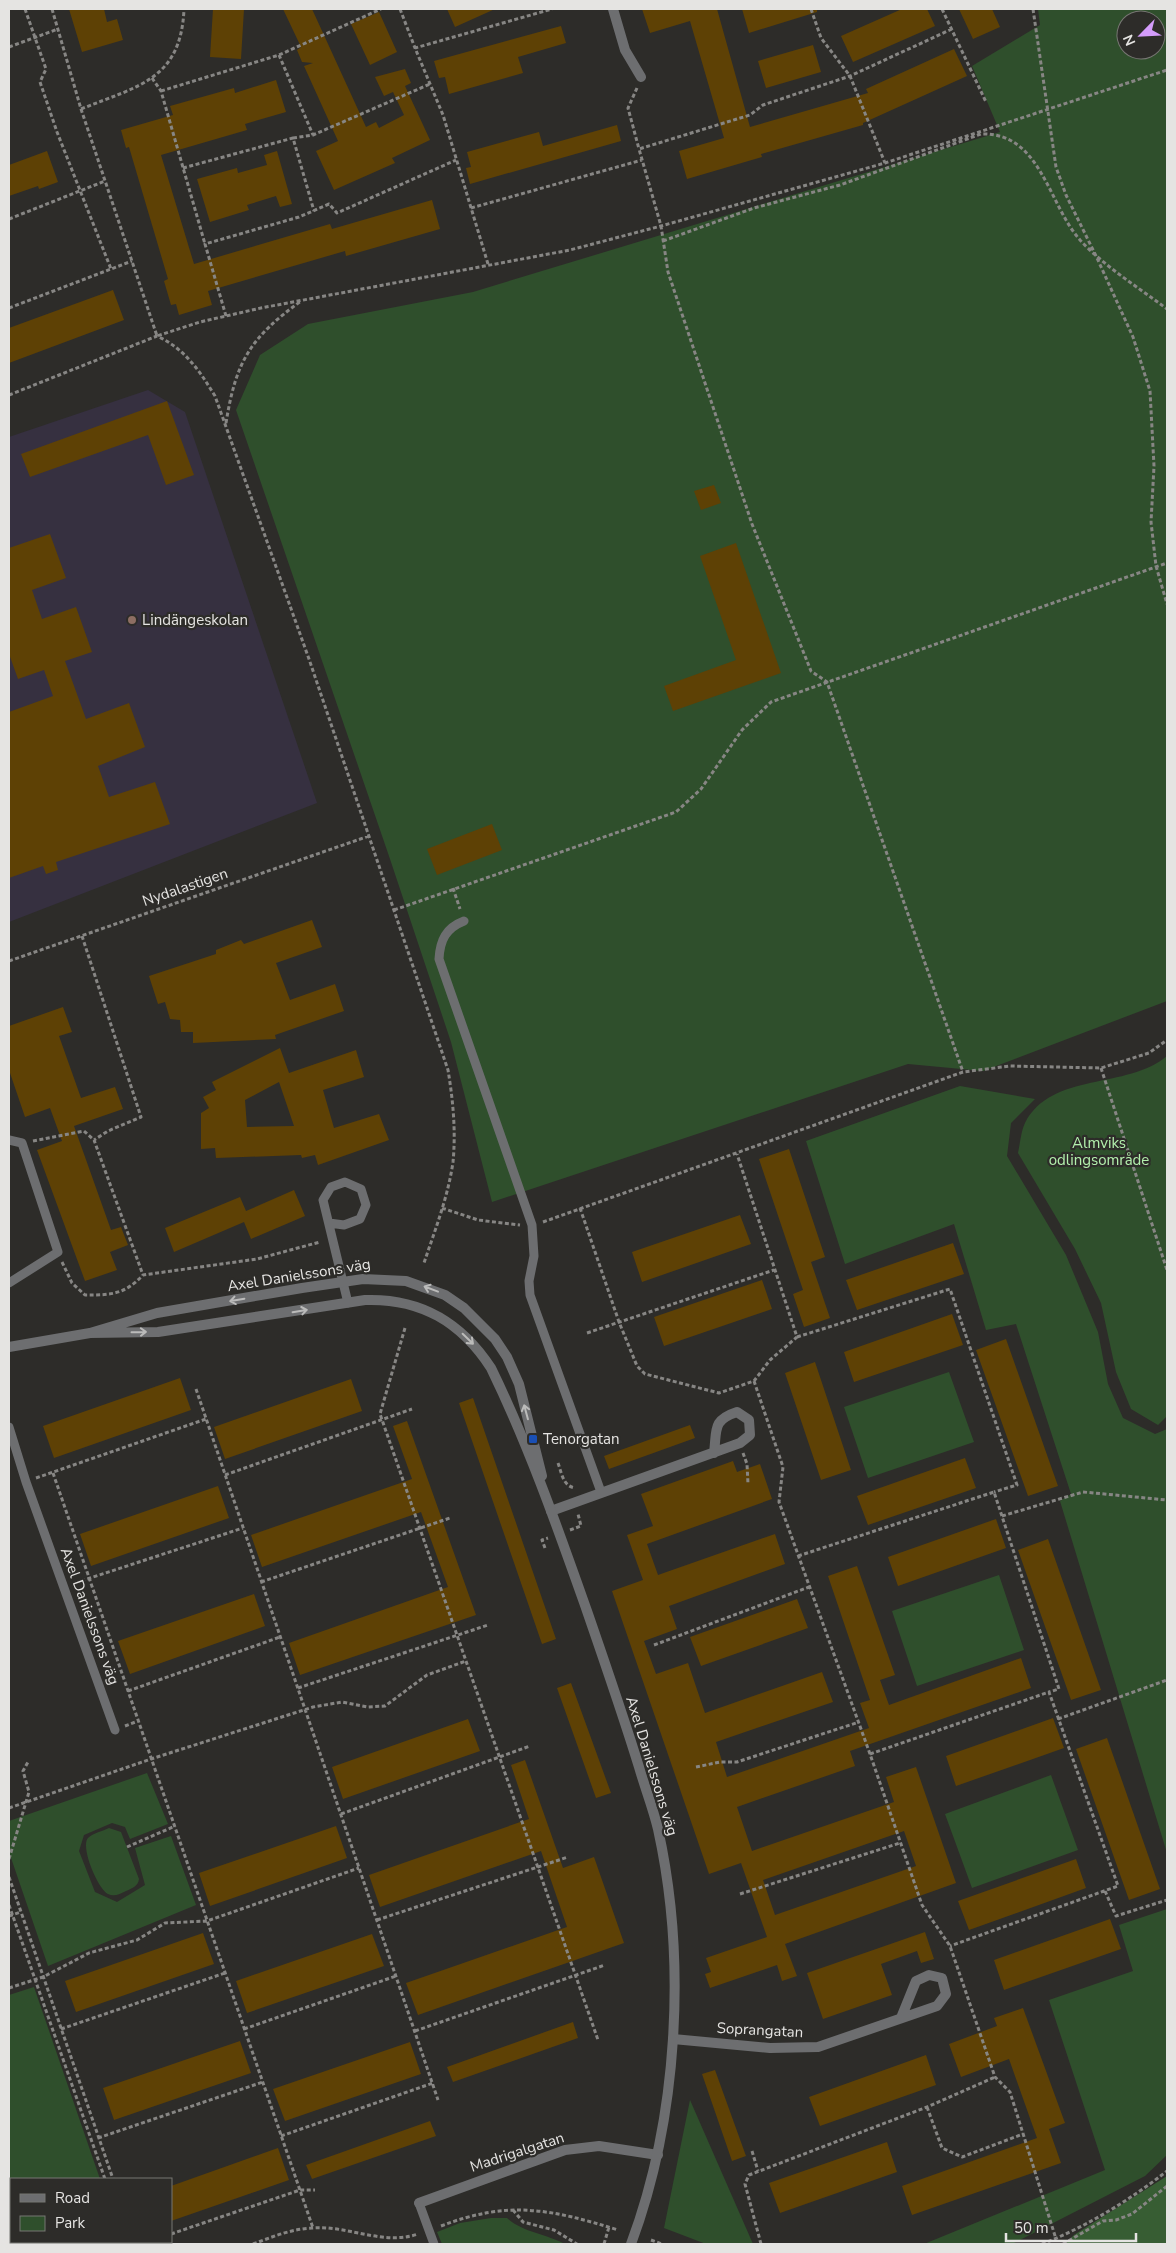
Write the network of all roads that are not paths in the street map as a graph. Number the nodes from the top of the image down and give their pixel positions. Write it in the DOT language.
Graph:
graph roads {
  1 [pos="613,9"];
  2 [pos="641,77"];
  3 [pos="464,920"];
  4 [pos="9,1140"];
  5 [pos="329,1223"];
  6 [pos="343,1282"];
  7 [pos="9,1283"];
  8 [pos="348,1303"];
  9 [pos="90,1333"];
  10 [pos="9,1347"];
  11 [pos="9,1427"];
  12 [pos="714,1453"];
  13 [pos="601,1492"];
  14 [pos="551,1511"];
  15 [pos="115,1730"];
  16 [pos="900,2018"];
  17 [pos="673,2039"];
  18 [pos="658,2155"];
  19 [pos="418,2203"];
  20 [pos="434,2244"];
  21 [pos="631,2244"];
  1 -- 2 [label="street"];
  3 -- 13 [label="lane"];
  4 -- 7 [label="lane"];
  5 -- 5 [label="lane"];
  5 -- 6 [label="lane"];
  6 -- 8 [label="lane"];
  6 -- 9 [label="street, Axel Danielssons väg, one-way"];
  14 -- 6 [label="street, Axel Danielssons väg, one-way"];
  9 -- 8 [label="street, Axel Danielssons väg, one-way"];
  8 -- 14 [label="street, Axel Danielssons väg, one-way"];
  9 -- 10 [label="street, Axel Danielssons väg"];
  11 -- 15 [label="lane, Axel Danielssons väg"];
  12 -- 12 [label="street"];
  12 -- 13 [label="street"];
  13 -- 14 [label="street"];
  14 -- 17 [label="street, Axel Danielssons väg"];
  16 -- 16 [label="street, Soprangatan"];
  16 -- 17 [label="street, Soprangatan"];
  17 -- 18 [label="street, Axel Danielssons väg"];
  18 -- 19 [label="street, Madrigalgatan"];
  18 -- 21 [label="street, Axel Danielssons väg"];
  19 -- 20 [label="lane"];
}
